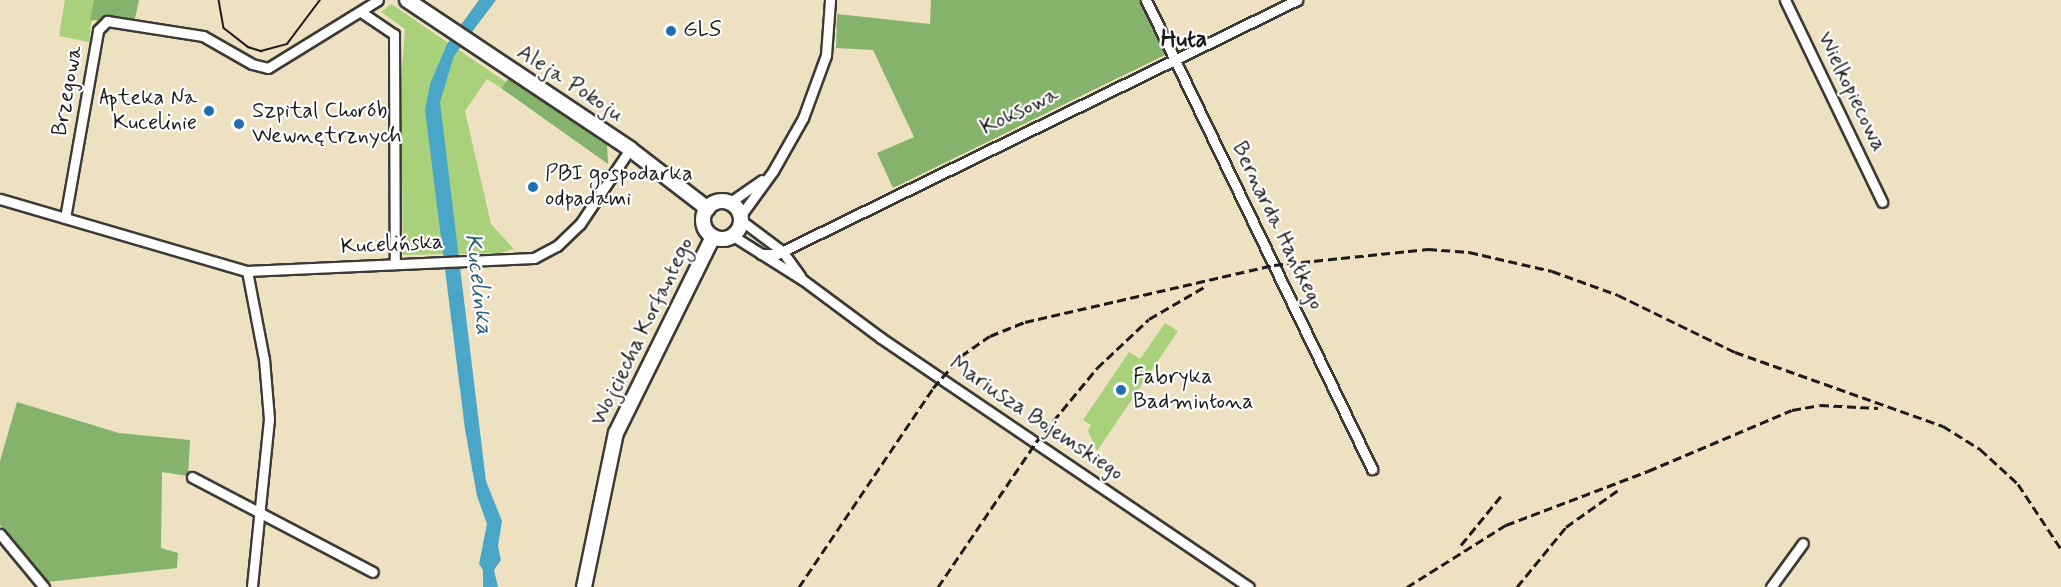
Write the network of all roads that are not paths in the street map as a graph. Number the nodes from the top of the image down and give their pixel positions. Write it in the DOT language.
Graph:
graph roads {
  1 [pos="378,0"];
  2 [pos="407,0"];
  3 [pos="830,0"];
  4 [pos="1146,0"];
  5 [pos="1297,0"];
  6 [pos="1785,0"];
  7 [pos="361,12"];
  8 [pos="1175,59"];
  9 [pos="630,149"];
  10 [pos="773,171"];
  11 [pos="0,199"];
  12 [pos="1882,202"];
  13 [pos="729,203"];
  14 [pos="708,208"];
  15 [pos="65,218"];
  16 [pos="741,218"];
  17 [pos="733,236"];
  18 [pos="713,237"];
  19 [pos="782,251"];
  20 [pos="760,253"];
  21 [pos="395,264"];
  22 [pos="247,271"];
  23 [pos="803,280"];
  24 [pos="1372,469"];
  25 [pos="192,477"];
  26 [pos="261,513"];
  27 [pos="0,534"];
  28 [pos="1803,543"];
  29 [pos="372,572"];
  30 [pos="44,587"];
  31 [pos="252,587"];
  32 [pos="584,587"];
  33 [pos="1249,587"];
  34 [pos="1771,587"];
  1 -- 7 [label="street, Brzegowa"];
  2 -- 9 [label="street, Aleja Pokoju"];
  3 -- 10 [label="street"];
  4 -- 8 [label="street, Bernarda Hantkego"];
  5 -- 8 [label="street, Koksowa"];
  6 -- 12 [label="street, Wielkopiecowa"];
  7 -- 15 [label="street, Brzegowa"];
  7 -- 21 [label="street"];
  8 -- 19 [label="street, Koksowa"];
  8 -- 24 [label="street, Bernarda Hantkego"];
  9 -- 14 [label="street, Aleja Pokoju"];
  9 -- 21 [label="street, Kucelińska"];
  10 -- 13 [label="street"];
  10 -- 16 [label="street"];
  11 -- 15 [label="street, Kucelińska"];
  13 -- 14 [label="street"];
  13 -- 16 [label="street"];
  14 -- 18 [label="street"];
  15 -- 22 [label="street, Kucelińska"];
  16 -- 17 [label="street"];
  16 -- 19 [label="street, Mariusza Bojemskiego"];
  17 -- 18 [label="street"];
  17 -- 20 [label="street, Mariusza Bojemskiego"];
  18 -- 32 [label="street, Wojciecha Korfantego"];
  19 -- 20 [label="street, Koksowa"];
  19 -- 23 [label="street, Mariusza Bojemskiego"];
  20 -- 23 [label="street, Mariusza Bojemskiego"];
  21 -- 22 [label="street, Kucelińska"];
  22 -- 26 [label="street"];
  23 -- 33 [label="street, Mariusza Bojemskiego"];
  25 -- 26 [label="street"];
  26 -- 29 [label="street"];
  26 -- 31 [label="street"];
  27 -- 30 [label="street"];
  28 -- 34 [label="street"];
}
